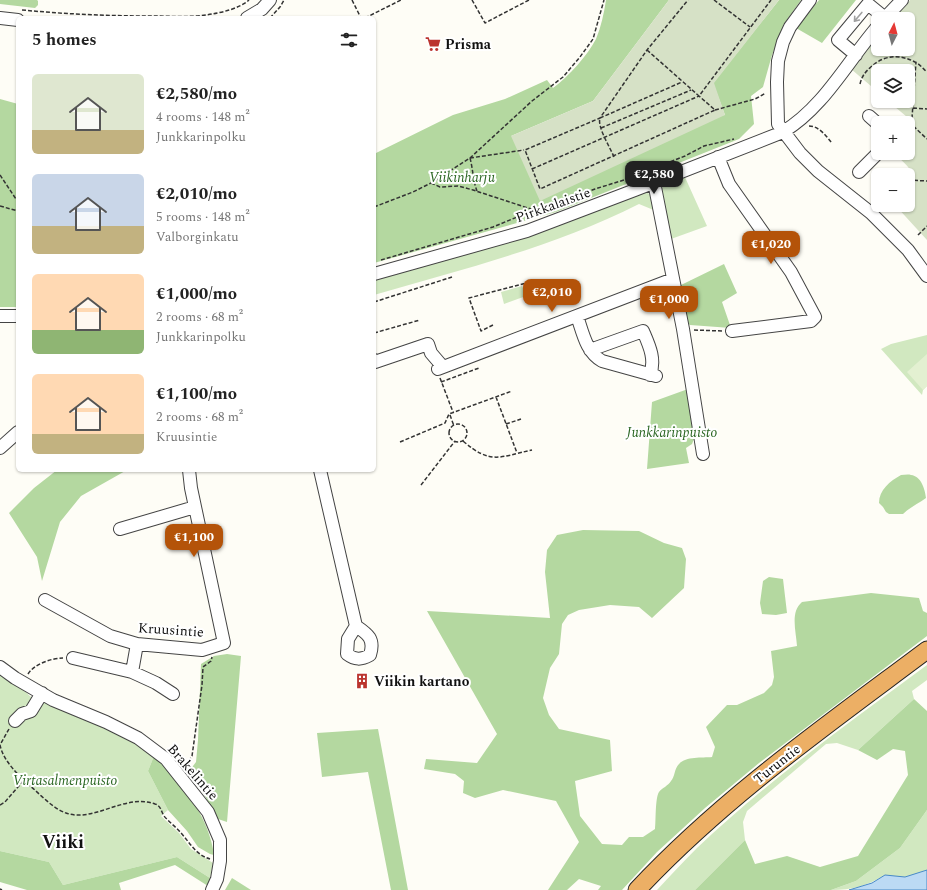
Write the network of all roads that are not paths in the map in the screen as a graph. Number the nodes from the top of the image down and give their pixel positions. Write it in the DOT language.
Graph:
graph roads {
  1 [pos="270,0"];
  2 [pos="810,0"];
  3 [pos="902,0"];
  4 [pos="875,12"];
  5 [pos="891,12"];
  6 [pos="20,15"];
  7 [pos="250,16"];
  8 [pos="0,18"];
  9 [pos="871,35"];
  10 [pos="856,55"];
  11 [pos="783,132"];
  12 [pos="718,157"];
  13 [pos="871,160"];
  14 [pos="859,172"];
  15 [pos="654,182"];
  16 [pos="376,273"];
  17 [pos="927,276"];
  18 [pos="673,279"];
  19 [pos="0,316"];
  20 [pos="16,316"];
  21 [pos="577,316"];
  22 [pos="732,331"];
  23 [pos="590,350"];
  24 [pos="376,362"];
  25 [pos="16,434"];
  26 [pos="0,448"];
  27 [pos="703,454"];
  28 [pos="189,472"];
  29 [pos="320,472"];
  30 [pos="195,507"];
  31 [pos="120,529"];
  32 [pos="45,600"];
  33 [pos="356,626"];
  34 [pos="137,644"];
  35 [pos="927,650"];
  36 [pos="73,658"];
  37 [pos="0,667"];
  38 [pos="132,672"];
  39 [pos="42,694"];
  40 [pos="173,694"];
  41 [pos="15,721"];
  42 [pos="212,890"];
  43 [pos="638,890"];
  1 -- 7 [label="street"];
  2 -- 11 [label="street"];
  3 -- 5 [label="street, Pirkkalaistie"];
  4 -- 10 [label="street, one-way"];
  6 -- 8 [label="street"];
  9 -- 10 [label="street, Pirkkalaistie"];
  10 -- 11 [label="street, Pirkkalaistie"];
  11 -- 12 [label="street, Pirkkalaistie"];
  11 -- 17 [label="street"];
  12 -- 15 [label="street, Pirkkalaistie"];
  12 -- 22 [label="street"];
  13 -- 14 [label="street"];
  15 -- 16 [label="street, Pirkkalaistie"];
  15 -- 18 [label="street"];
  18 -- 21 [label="street"];
  18 -- 27 [label="street"];
  19 -- 20 [label="street"];
  21 -- 23 [label="street"];
  21 -- 24 [label="street"];
  23 -- 23 [label="street"];
  25 -- 26 [label="street"];
  28 -- 30 [label="street, Kruusintie"];
  29 -- 33 [label="street"];
  30 -- 31 [label="street"];
  30 -- 34 [label="street, Kruusintie"];
  32 -- 34 [label="street, Kruusintie"];
  34 -- 38 [label="street"];
  35 -- 43 [label="highway, Turuntie"];
  36 -- 38 [label="street"];
  37 -- 39 [label="street, Brakelintie"];
  38 -- 40 [label="street"];
  39 -- 41 [label="street"];
  39 -- 42 [label="street, Brakelintie"];
}
